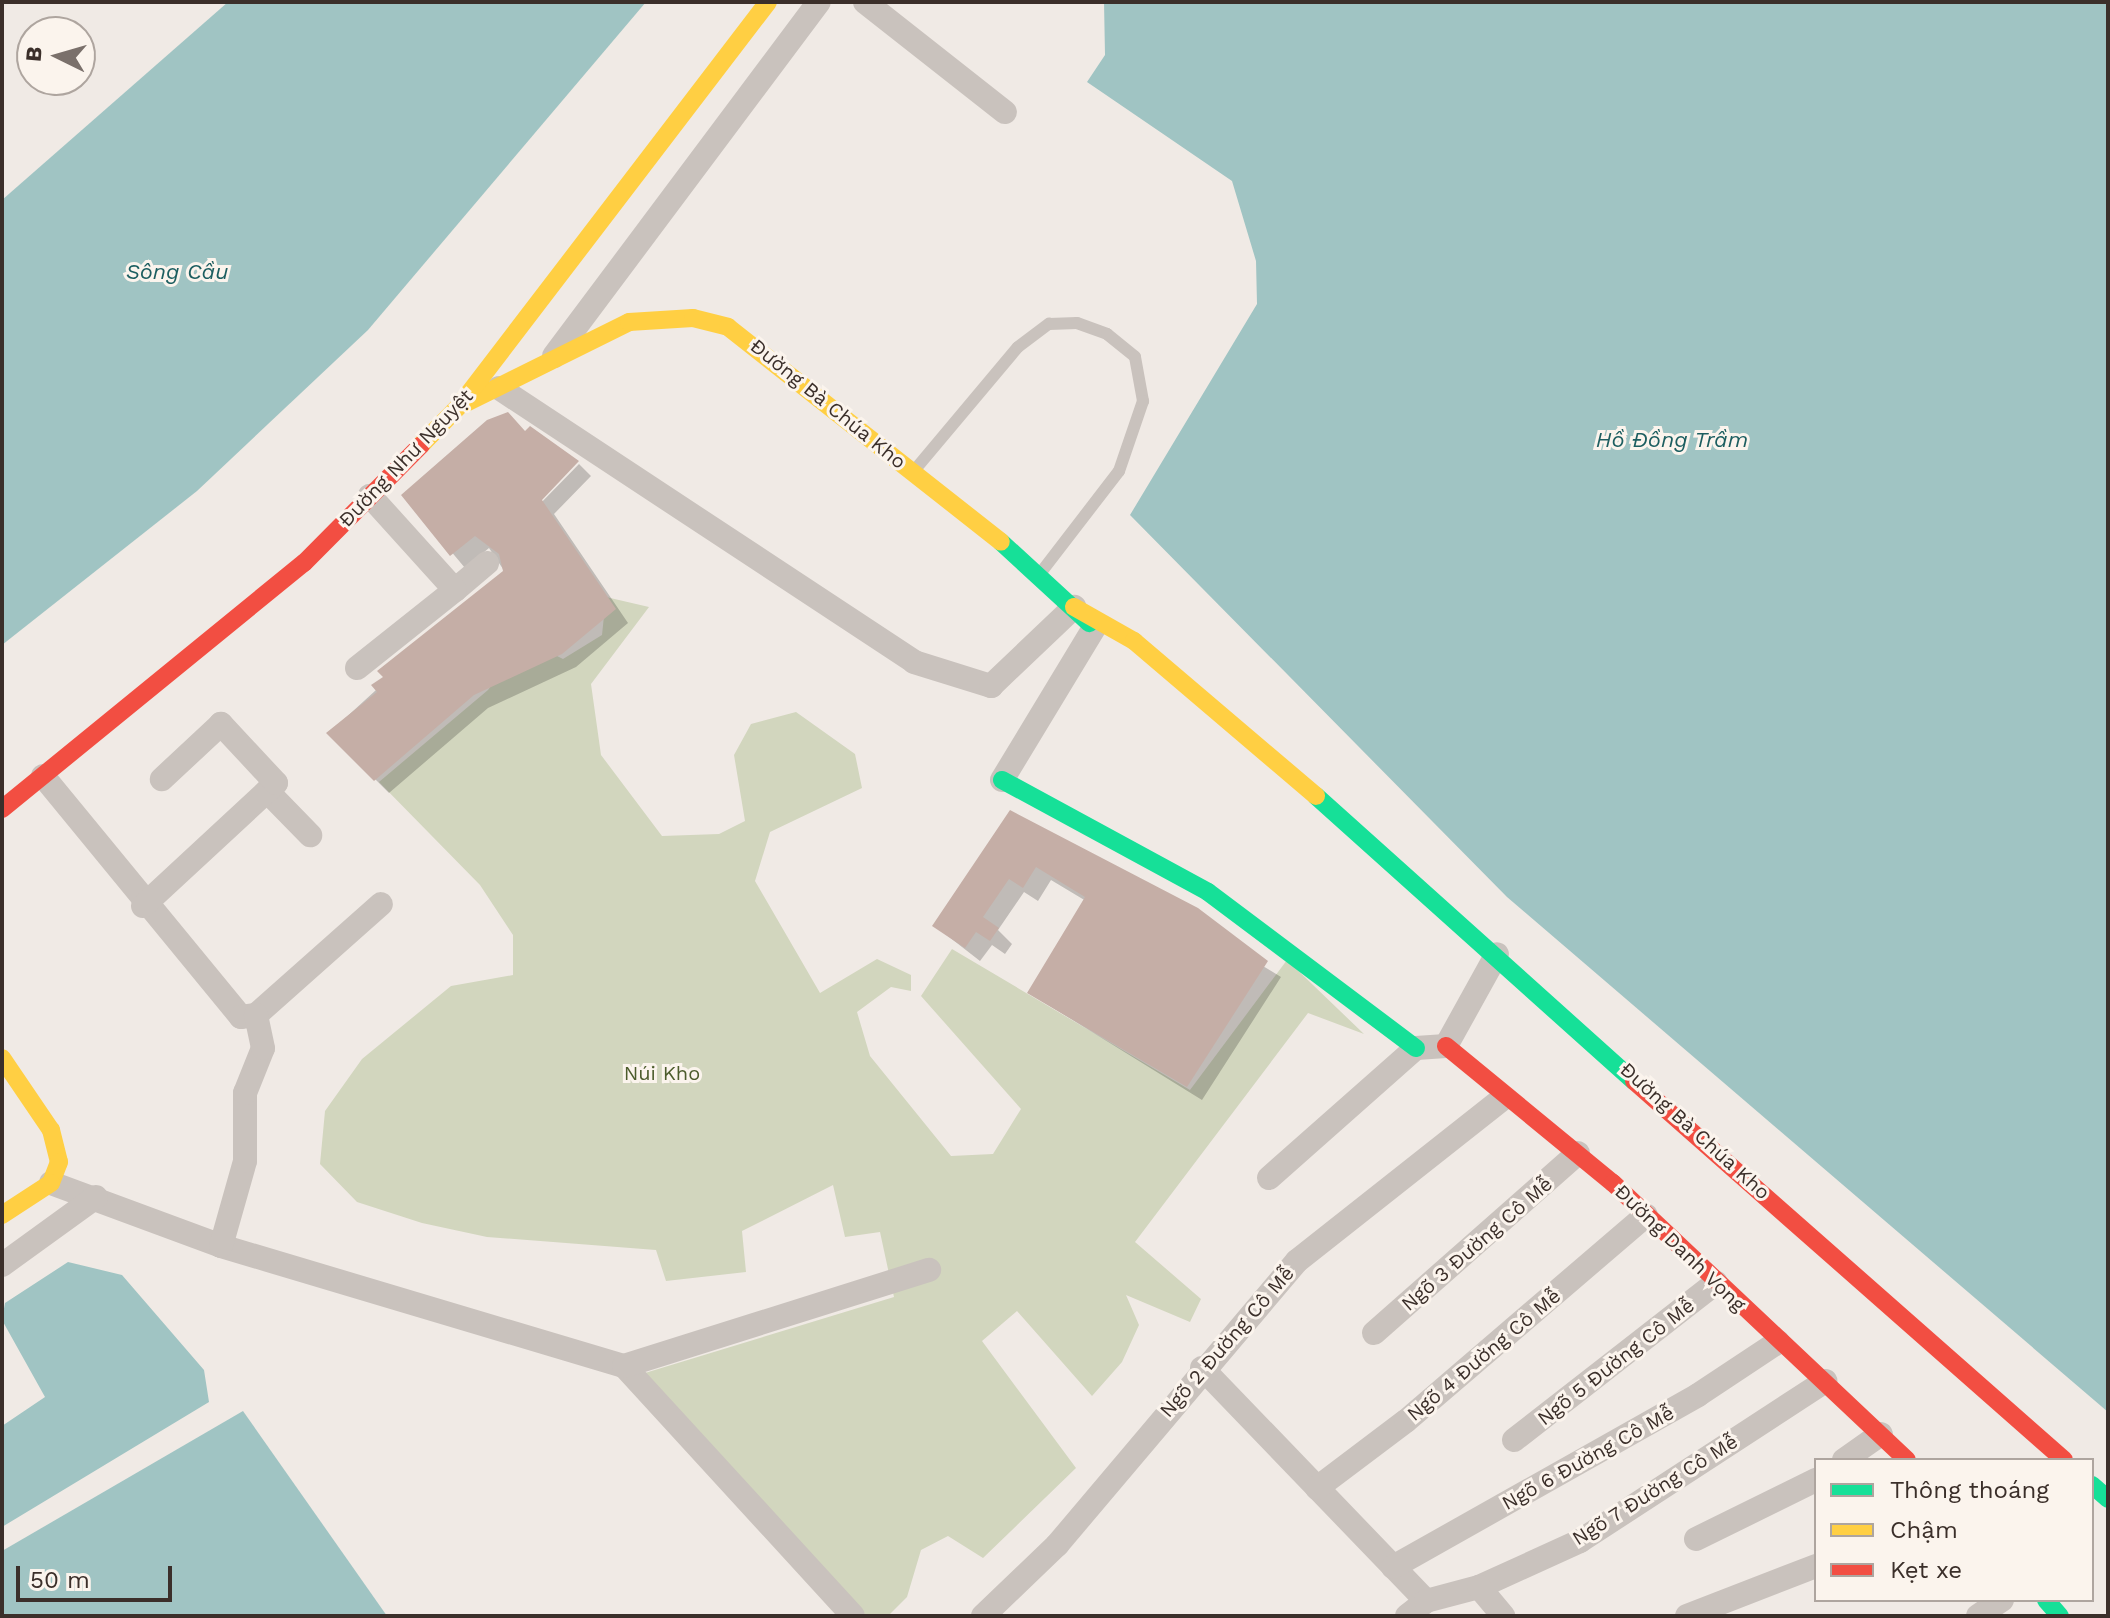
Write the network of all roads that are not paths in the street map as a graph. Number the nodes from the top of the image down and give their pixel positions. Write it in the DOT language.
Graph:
graph roads {
  1 [pos="768,2"];
  2 [pos="819,2"];
  3 [pos="865,2"];
  4 [pos="1005,112"];
  5 [pos="554,356"];
  6 [pos="499,388"];
  7 [pos="460,405"];
  8 [pos="913,472"];
  9 [pos="370,496"];
  10 [pos="487,563"];
  11 [pos="1039,575"];
  12 [pos="455,590"];
  13 [pos="1074,607"];
  14 [pos="1094,628"];
  15 [pos="357,668"];
  16 [pos="43,776"];
  17 [pos="162,779"];
  18 [pos="1002,780"];
  19 [pos="267,791"];
  20 [pos="1322,806"];
  21 [pos="2,809"];
  22 [pos="310,835"];
  23 [pos="381,904"];
  24 [pos="143,906"];
  25 [pos="1497,954"];
  26 [pos="256,1015"];
  27 [pos="1446,1046"];
  28 [pos="1416,1048"];
  29 [pos="2,1058"];
  30 [pos="1502,1099"];
  31 [pos="1578,1153"];
  32 [pos="1269,1178"];
  33 [pos="51,1183"];
  34 [pos="96,1197"];
  35 [pos="2,1215"];
  36 [pos="1646,1215"];
  37 [pos="221,1246"];
  38 [pos="2,1265"];
  39 [pos="929,1270"];
  40 [pos="1716,1283"];
  41 [pos="1374,1333"];
  42 [pos="1778,1342"];
  43 [pos="624,1366"];
  44 [pos="1202,1368"];
  45 [pos="1825,1381"];
  46 [pos="1881,1434"];
  47 [pos="1514,1440"];
  48 [pos="1847,1458"];
  49 [pos="1905,1458"];
  50 [pos="2062,1458"];
  51 [pos="1814,1481"];
  52 [pos="1317,1488"];
  53 [pos="1696,1539"];
  54 [pos="1393,1567"];
  55 [pos="1814,1567"];
  56 [pos="1479,1587"];
  57 [pos="1999,1602"];
  58 [pos="1416,1608"];
  59 [pos="853,1616"];
  60 [pos="983,1616"];
  61 [pos="1503,1616"];
  62 [pos="1687,1616"];
  63 [pos="1978,1616"];
  1 -- 7 [label="street, Đường Như Nguyệt"];
  2 -- 5 [label="street"];
  3 -- 4 [label="street"];
  5 -- 6 [label="street, Đường Bà Chúa Kho"];
  5 -- 8 [label="street, Đường Bà Chúa Kho"];
  6 -- 7 [label="street, Đường Bà Chúa Kho"];
  6 -- 13 [label="street"];
  7 -- 9 [label="street, Đường Như Nguyệt"];
  8 -- 11 [label="street, Đường Bà Chúa Kho"];
  8 -- 11 [label="lane"];
  9 -- 12 [label="street"];
  9 -- 16 [label="street, Đường Như Nguyệt"];
  10 -- 12 [label="street"];
  11 -- 13 [label="street, Đường Bà Chúa Kho"];
  12 -- 15 [label="street"];
  13 -- 14 [label="street, Đường Bà Chúa Kho"];
  13 -- 20 [label="street, Đường Bà Chúa Kho"];
  14 -- 18 [label="street"];
  14 -- 20 [label="street, Đường Bà Chúa Kho"];
  16 -- 21 [label="street, Đường Như Nguyệt"];
  16 -- 24 [label="street"];
  17 -- 19 [label="street"];
  18 -- 28 [label="street"];
  19 -- 22 [label="street"];
  19 -- 24 [label="street"];
  20 -- 25 [label="street, Đường Bà Chúa Kho"];
  23 -- 26 [label="street"];
  24 -- 26 [label="street"];
  25 -- 27 [label="street"];
  25 -- 50 [label="street, Đường Bà Chúa Kho"];
  26 -- 37 [label="street"];
  27 -- 28 [label="street"];
  27 -- 30 [label="street, Đường Danh Vọng"];
  28 -- 32 [label="street"];
  29 -- 33 [label="street"];
  30 -- 31 [label="street, Đường Danh Vọng"];
  30 -- 44 [label="street, Ngõ 2 Đường Cô Mễ"];
  31 -- 36 [label="street, Đường Danh Vọng"];
  31 -- 41 [label="street, Ngõ 3 Đường Cô Mễ"];
  33 -- 34 [label="street"];
  33 -- 35 [label="street"];
  34 -- 37 [label="street"];
  34 -- 38 [label="street"];
  36 -- 40 [label="street, Đường Danh Vọng"];
  36 -- 52 [label="street, Ngõ 4 Đường Cô Mễ"];
  37 -- 43 [label="street"];
  39 -- 43 [label="street"];
  40 -- 42 [label="street, Đường Danh Vọng"];
  40 -- 47 [label="street, Ngõ 5 Đường Cô Mễ"];
  42 -- 45 [label="street, Đường Danh Vọng"];
  42 -- 54 [label="street, Ngõ 6 Đường Cô Mễ"];
  43 -- 59 [label="street"];
  44 -- 52 [label="street"];
  44 -- 60 [label="street, Ngõ 2 Đường Cô Mễ"];
  45 -- 46 [label="street, Đường Danh Vọng"];
  45 -- 56 [label="street, Ngõ 7 Đường Cô Mễ"];
  46 -- 48 [label="street"];
  46 -- 49 [label="street, Đường Danh Vọng"];
  51 -- 53 [label="street"];
  52 -- 54 [label="street"];
  54 -- 58 [label="street"];
  55 -- 62 [label="street"];
  56 -- 58 [label="street, Ngõ 7 Đường Cô Mễ"];
  56 -- 61 [label="street"];
  57 -- 63 [label="street"];
}
